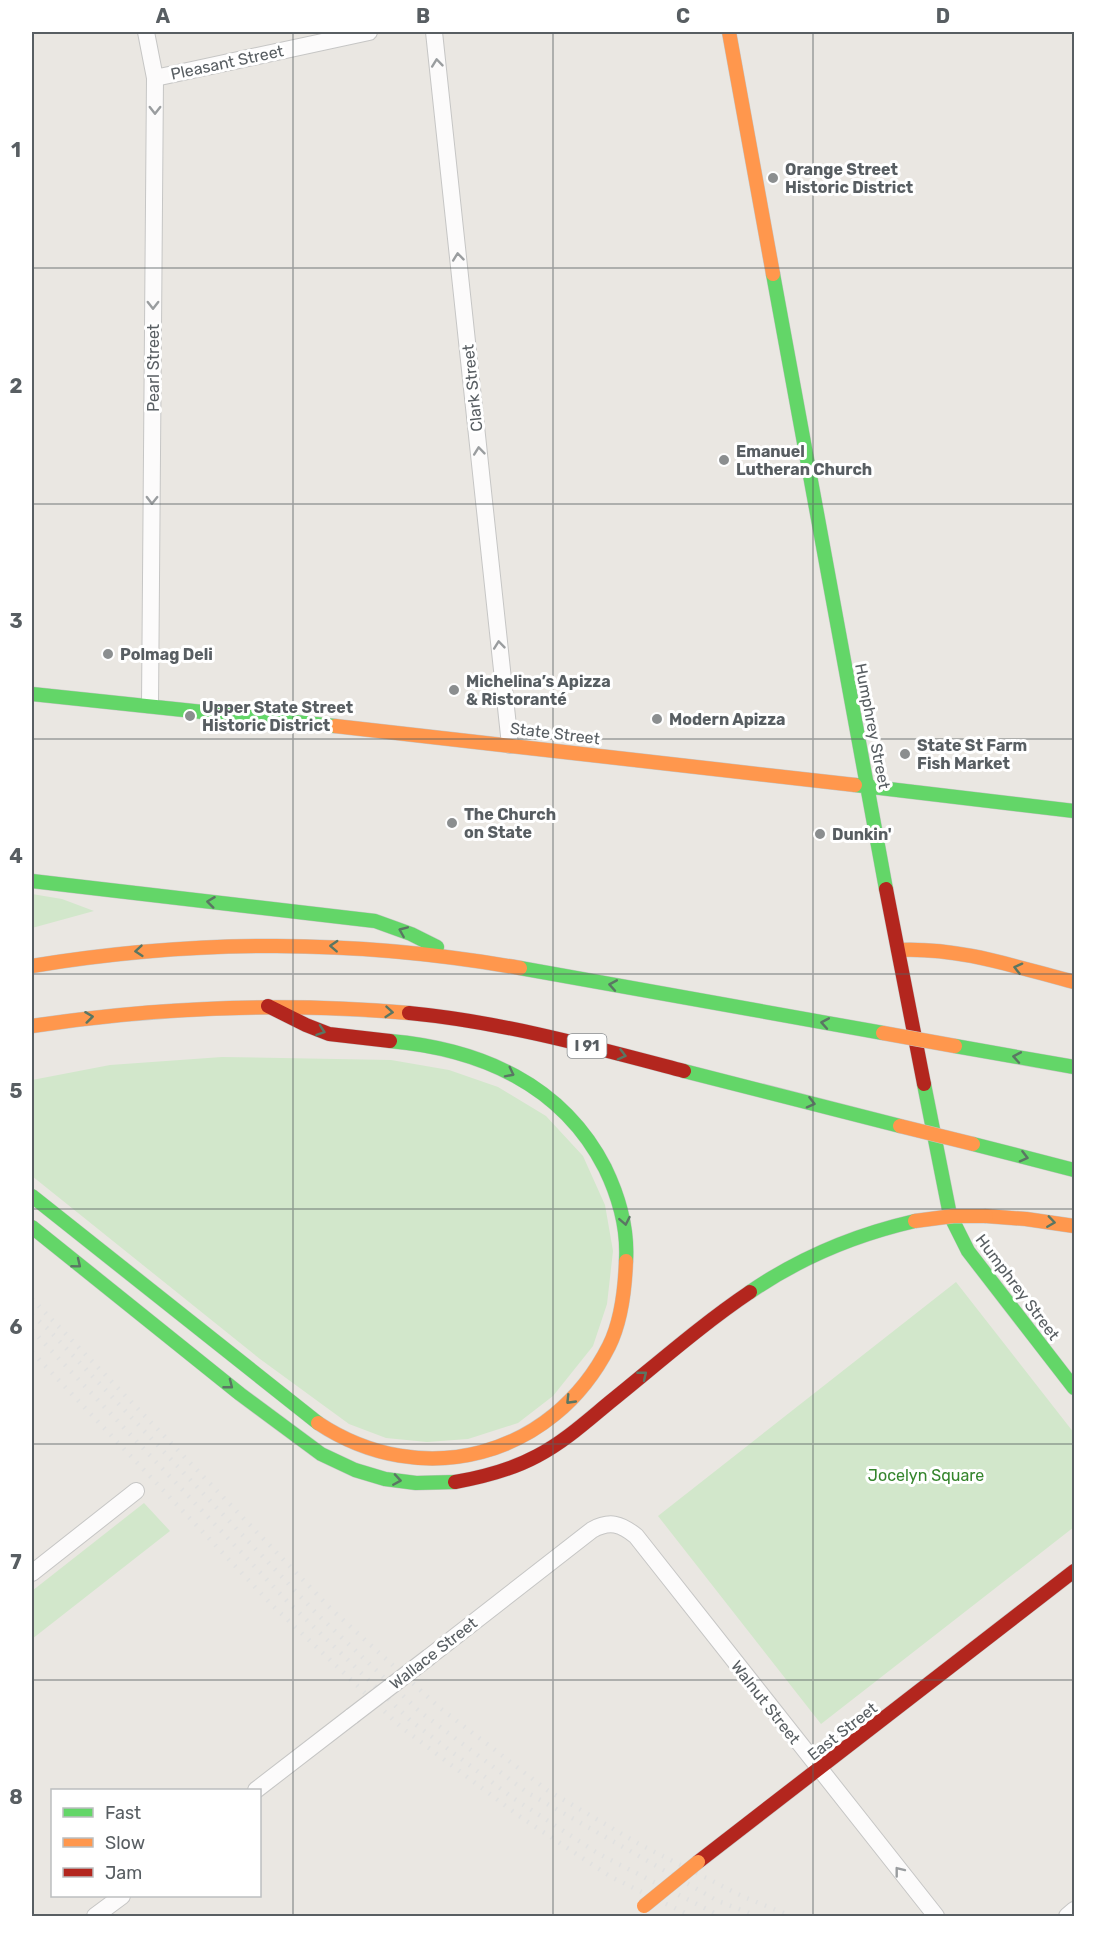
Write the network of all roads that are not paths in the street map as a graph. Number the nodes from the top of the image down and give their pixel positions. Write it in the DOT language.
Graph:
graph roads {
  1 [pos="146,32"];
  2 [pos="369,32"];
  3 [pos="434,32"];
  4 [pos="729,32"];
  5 [pos="155,78"];
  6 [pos="32,694"];
  7 [pos="150,705"];
  8 [pos="510,745"];
  9 [pos="868,788"];
  10 [pos="1074,811"];
  11 [pos="32,882"];
  12 [pos="898,950"];
  13 [pos="455,957"];
  14 [pos="32,966"];
  15 [pos="1074,982"];
  16 [pos="268,1006"];
  17 [pos="32,1026"];
  18 [pos="1074,1067"];
  19 [pos="1074,1170"];
  20 [pos="32,1196"];
  21 [pos="1074,1226"];
  22 [pos="32,1227"];
  23 [pos="1074,1388"];
  24 [pos="136,1491"];
  25 [pos="612,1523"];
  26 [pos="1074,1571"];
  27 [pos="32,1573"];
  28 [pos="819,1769"];
  29 [pos="259,1789"];
  30 [pos="121,1897"];
  31 [pos="1074,1910"];
  32 [pos="94,1917"];
  33 [pos="631,1917"];
  34 [pos="936,1917"];
  35 [pos="1067,1917"];
  1 -- 5 [label="street, Pearl Street"];
  2 -- 5 [label="street, Pleasant Street"];
  8 -- 3 [label="street, Clark Street, one-way"];
  4 -- 9 [label="main road, Humphrey Street"];
  5 -- 7 [label="street, Pearl Street, one-way"];
  6 -- 7 [label="main road, State Street"];
  7 -- 8 [label="main road, State Street"];
  8 -- 9 [label="main road, State Street"];
  9 -- 10 [label="main road, State Street"];
  9 -- 12 [label="main road, Humphrey Street"];
  13 -- 11 [label="main road, one-way"];
  15 -- 12 [label="main road, one-way"];
  12 -- 23 [label="main road, Humphrey Street"];
  13 -- 14 [label="main road, one-way"];
  18 -- 13 [label="main road, one-way, bridge"];
  17 -- 16 [label="main road, I 91, one-way"];
  16 -- 19 [label="main road, I 91, one-way, bridge"];
  16 -- 20 [label="main road, one-way"];
  22 -- 21 [label="main road, one-way, bridge"];
  24 -- 27 [label="street"];
  25 -- 28 [label="street, Walnut Street"];
  25 -- 29 [label="street, Wallace Street, bridge"];
  26 -- 28 [label="main road, East Street"];
  28 -- 33 [label="main road, East Street, bridge"];
  34 -- 28 [label="street, Walnut Street, one-way"];
  30 -- 32 [label="street"];
  31 -- 35 [label="street"];
}
